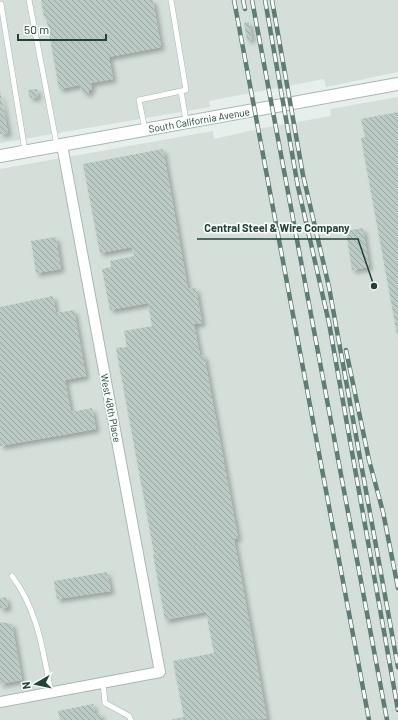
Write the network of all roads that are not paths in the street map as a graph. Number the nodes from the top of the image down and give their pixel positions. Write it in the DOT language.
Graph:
graph roads {
  1 [pos="30,0"];
  2 [pos="171,0"];
  3 [pos="2,4"];
  4 [pos="398,84"];
  5 [pos="181,91"];
  6 [pos="186,122"];
  7 [pos="145,130"];
  8 [pos="59,145"];
  9 [pos="25,151"];
  10 [pos="0,156"];
  11 [pos="12,576"];
  12 [pos="103,682"];
  13 [pos="51,692"];
  14 [pos="0,702"];
  15 [pos="131,720"];
  1 -- 8 [label="lane"];
  2 -- 5 [label="lane"];
  3 -- 9 [label="lane"];
  4 -- 6 [label="street, South California Avenue"];
  5 -- 6 [label="lane"];
  5 -- 7 [label="lane"];
  6 -- 7 [label="street, South California Avenue"];
  7 -- 8 [label="street, South California Avenue"];
  8 -- 9 [label="street, South California Avenue"];
  8 -- 12 [label="street, West 48th Place"];
  9 -- 10 [label="street, South California Avenue"];
  11 -- 13 [label="lane"];
  12 -- 13 [label="street"];
  12 -- 15 [label="lane"];
  13 -- 14 [label="street"];
}
